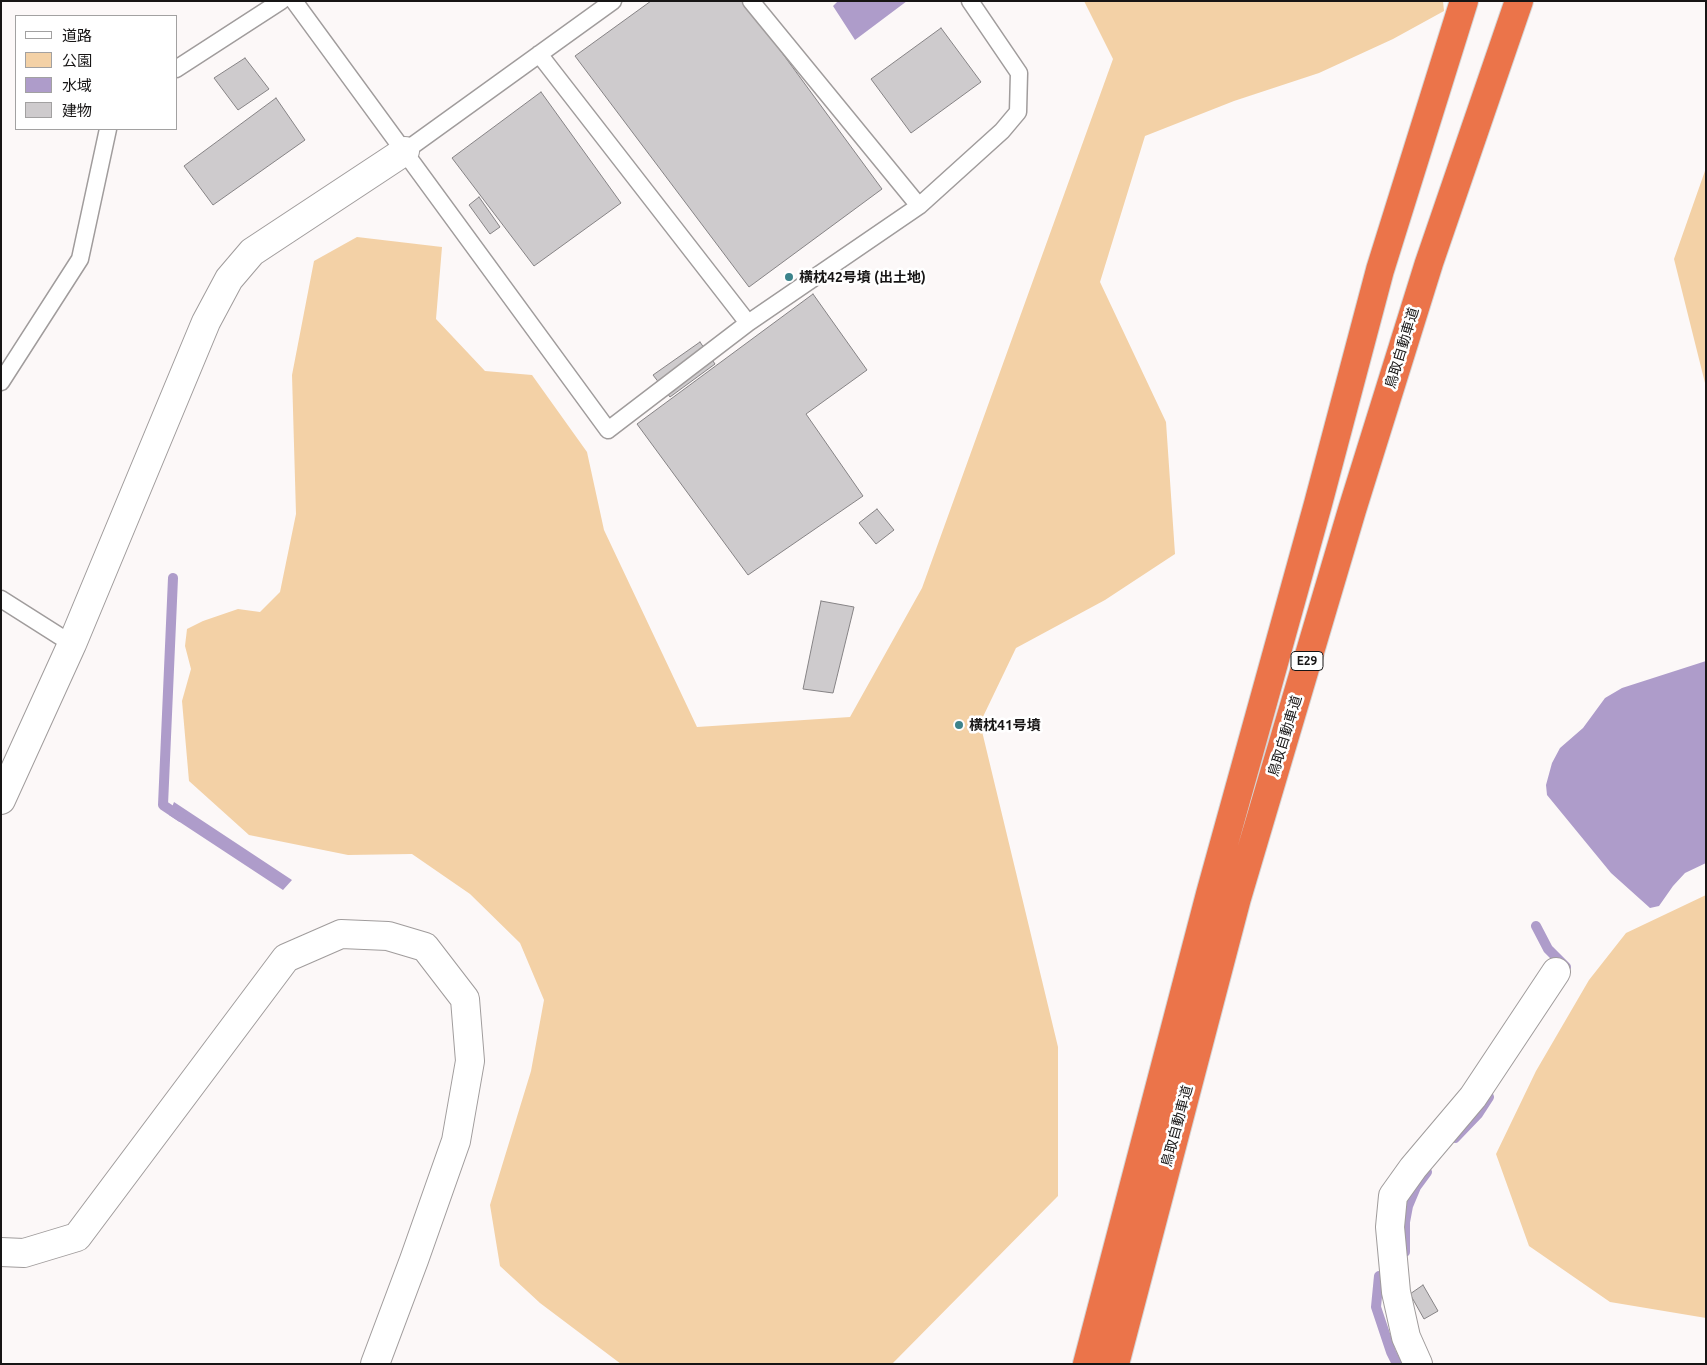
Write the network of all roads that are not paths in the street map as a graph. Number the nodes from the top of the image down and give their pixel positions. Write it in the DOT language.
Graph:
graph roads {
  1 [pos="281,1"];
  2 [pos="294,1"];
  3 [pos="613,1"];
  4 [pos="751,1"];
  5 [pos="970,1"];
  6 [pos="1464,1"];
  7 [pos="1519,1"];
  8 [pos="539,54"];
  9 [pos="178,68"];
  10 [pos="108,130"];
  11 [pos="405,152"];
  12 [pos="919,206"];
  13 [pos="748,323"];
  14 [pos="1,382"];
  15 [pos="1,599"];
  16 [pos="72,644"];
  17 [pos="1,800"];
  18 [pos="1556,972"];
  19 [pos="1,1252"];
  20 [pos="1110,1326"];
  21 [pos="375,1364"];
  22 [pos="1087,1364"];
  23 [pos="1115,1364"];
  24 [pos="1418,1364"];
  1 -- 9 [label="lane"];
  2 -- 11 [label="lane"];
  3 -- 8 [label="lane"];
  4 -- 12 [label="lane"];
  5 -- 12 [label="lane"];
  6 -- 20 [label="highway, 鳥取自動車道 / E29"];
  7 -- 20 [label="highway, 鳥取自動車道 / E29"];
  8 -- 11 [label="lane"];
  8 -- 13 [label="lane"];
  10 -- 14 [label="lane"];
  11 -- 13 [label="lane"];
  11 -- 16 [label="street"];
  12 -- 13 [label="lane"];
  15 -- 16 [label="lane"];
  16 -- 17 [label="street"];
  18 -- 24 [label="street"];
  19 -- 21 [label="street"];
  20 -- 22 [label="highway, 鳥取自動車道 / E29"];
  20 -- 23 [label="highway, 鳥取自動車道 / E29"];
}
